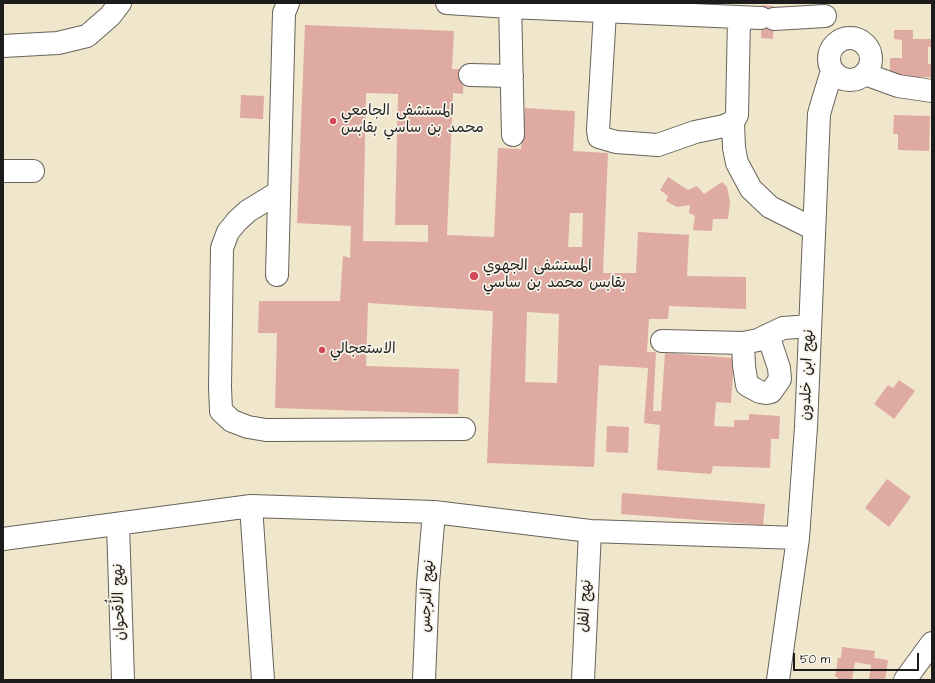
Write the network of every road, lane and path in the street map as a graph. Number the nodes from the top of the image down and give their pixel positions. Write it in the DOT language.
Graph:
graph roads {
  1 [pos="120,3"];
  2 [pos="288,3"];
  3 [pos="447,3"];
  4 [pos="510,5"];
  5 [pos="669,9"];
  6 [pos="824,9"];
  7 [pos="605,12"];
  8 [pos="739,18"];
  9 [pos="834,45"];
  10 [pos="3,46"];
  11 [pos="832,71"];
  12 [pos="865,74"];
  13 [pos="470,75"];
  14 [pos="512,76"];
  15 [pos="932,90"];
  16 [pos="733,122"];
  17 [pos="513,135"];
  18 [pos="3,171"];
  19 [pos="33,171"];
  20 [pos="279,192"];
  21 [pos="814,229"];
  22 [pos="277,275"];
  23 [pos="810,326"];
  24 [pos="768,335"];
  25 [pos="662,341"];
  26 [pos="743,343"];
  27 [pos="464,429"];
  28 [pos="251,506"];
  29 [pos="434,512"];
  30 [pos="118,524"];
  31 [pos="590,531"];
  32 [pos="798,538"];
  33 [pos="3,539"];
  34 [pos="932,643"];
  35 [pos="123,680"];
  36 [pos="264,680"];
  37 [pos="424,680"];
  38 [pos="583,680"];
  39 [pos="778,680"];
  40 [pos="905,680"];
  1 -- 10 [label="street"];
  2 -- 20 [label="street"];
  3 -- 4 [label="street"];
  4 -- 7 [label="street"];
  4 -- 14 [label="street"];
  5 -- 7 [label="street"];
  5 -- 8 [label="street"];
  6 -- 8 [label="street"];
  6 -- 9 [label="street"];
  7 -- 16 [label="street"];
  8 -- 16 [label="street"];
  9 -- 11 [label="street"];
  9 -- 12 [label="street"];
  11 -- 12 [label="street"];
  11 -- 21 [label="street, نهج ابن خلدون"];
  12 -- 15 [label="street"];
  13 -- 14 [label="street"];
  14 -- 17 [label="street"];
  16 -- 21 [label="street"];
  18 -- 19 [label="street"];
  20 -- 22 [label="street"];
  20 -- 27 [label="street"];
  21 -- 23 [label="street, نهج ابن خلدون"];
  23 -- 24 [label="street"];
  23 -- 32 [label="street, نهج ابن خلدون"];
  24 -- 26 [label="street"];
  24 -- 26 [label="street"];
  25 -- 26 [label="street"];
  28 -- 29 [label="street"];
  28 -- 30 [label="street"];
  28 -- 36 [label="street"];
  29 -- 31 [label="street"];
  29 -- 37 [label="street, نهج النرجس"];
  30 -- 33 [label="street"];
  30 -- 35 [label="street, نهج الأُقحوان"];
  31 -- 32 [label="street"];
  31 -- 38 [label="street, نهج الفل"];
  32 -- 39 [label="street, نهج ابن خلدون"];
  34 -- 40 [label="street"];
}
